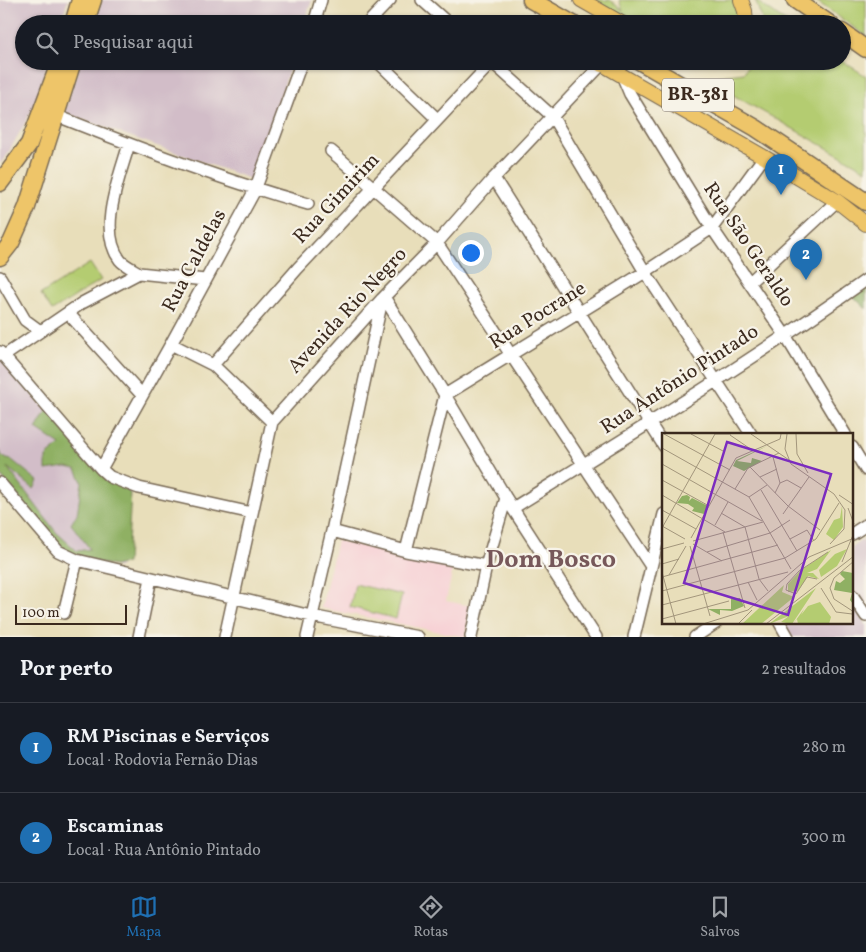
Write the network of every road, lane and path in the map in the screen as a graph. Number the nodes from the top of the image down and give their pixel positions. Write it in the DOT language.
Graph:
graph roads {
  1 [pos="80,0"];
  2 [pos="93,0"];
  3 [pos="321,0"];
  4 [pos="390,0"];
  5 [pos="422,0"];
  6 [pos="531,0"];
  7 [pos="581,0"];
  8 [pos="741,0"];
  9 [pos="795,0"];
  10 [pos="76,15"];
  11 [pos="88,15"];
  12 [pos="317,15"];
  13 [pos="376,15"];
  14 [pos="439,15"];
  15 [pos="548,15"];
  16 [pos="557,15"];
  17 [pos="607,15"];
  18 [pos="745,15"];
  19 [pos="817,15"];
  20 [pos="851,38"];
  21 [pos="866,48"];
  22 [pos="57,70"];
  23 [pos="70,70"];
  24 [pos="299,70"];
  25 [pos="386,70"];
  26 [pos="484,70"];
  27 [pos="501,70"];
  28 [pos="593,70"];
  29 [pos="614,70"];
  30 [pos="655,70"];
  31 [pos="622,75"];
  32 [pos="54,115"];
  33 [pos="552,116"];
  34 [pos="437,119"];
  35 [pos="756,128"];
  36 [pos="129,144"];
  37 [pos="331,151"];
  38 [pos="764,156"];
  39 [pos="494,178"];
  40 [pos="0,182"];
  41 [pos="374,188"];
  42 [pos="255,190"];
  43 [pos="866,190"];
  44 [pos="837,201"];
  45 [pos="866,202"];
  46 [pos="308,204"];
  47 [pos="866,224"];
  48 [pos="712,228"];
  49 [pos="437,243"];
  50 [pos="0,257"];
  51 [pos="645,272"];
  52 [pos="139,273"];
  53 [pos="0,277"];
  54 [pos="205,280"];
  55 [pos="866,280"];
  56 [pos="750,282"];
  57 [pos="383,298"];
  58 [pos="68,313"];
  59 [pos="578,313"];
  60 [pos="40,331"];
  61 [pos="785,335"];
  62 [pos="171,344"];
  63 [pos="2,354"];
  64 [pos="511,354"];
  65 [pos="213,365"];
  66 [pos="716,380"];
  67 [pos="142,395"];
  68 [pos="445,395"];
  69 [pos="272,422"];
  70 [pos="649,423"];
  71 [pos="749,433"];
  72 [pos="844,433"];
  73 [pos="662,443"];
  74 [pos="854,450"];
  75 [pos="583,464"];
  76 [pos="101,469"];
  77 [pos="866,470"];
  78 [pos="1,489"];
  79 [pos="510,503"];
  80 [pos="252,513"];
  81 [pos="662,521"];
  82 [pos="866,525"];
  83 [pos="332,531"];
  84 [pos="854,533"];
  85 [pos="406,551"];
  86 [pos="77,560"];
  87 [pos="650,565"];
  88 [pos="486,566"];
  89 [pos="151,578"];
  90 [pos="233,597"];
  91 [pos="854,598"];
  92 [pos="64,613"];
  93 [pos="311,616"];
  94 [pos="866,616"];
  95 [pos="714,624"];
  96 [pos="781,624"];
  97 [pos="389,635"];
  98 [pos="140,637"];
  99 [pos="225,637"];
  100 [pos="307,637"];
  101 [pos="418,637"];
  102 [pos="471,637"];
  103 [pos="596,637"];
  104 [pos="634,637"];
  105 [pos="695,637"];
  106 [pos="788,637"];
  1 -- 10 [label="highway"];
  2 -- 11 [label="highway"];
  3 -- 12 [label="street"];
  4 -- 13 [label="street"];
  5 -- 14 [label="street"];
  6 -- 15 [label="highway"];
  6 -- 16 [label="highway"];
  7 -- 17 [label="main road"];
  8 -- 18 [label="main road"];
  9 -- 19 [label="highway"];
  20 -- 21 [label="highway"];
  22 -- 40 [label="highway"];
  23 -- 32 [label="highway"];
  24 -- 42 [label="street, Rua Caldelas"];
  25 -- 34 [label="street"];
  26 -- 34 [label="street, Rua Gimirim"];
  27 -- 33 [label="street"];
  28 -- 33 [label="street, Avenida Rio Negro"];
  29 -- 31 [label="main road, BR-381"];
  30 -- 35 [label="highway, BR-381"];
  31 -- 38 [label="main road, BR-381"];
  31 -- 48 [label="street, Rua São Geraldo"];
  32 -- 36 [label="street"];
  32 -- 50 [label="highway"];
  33 -- 39 [label="street, Avenida Rio Negro"];
  33 -- 51 [label="street"];
  34 -- 41 [label="street, Rua Gimirim"];
  35 -- 43 [label="highway"];
  35 -- 45 [label="highway, BR-381"];
  36 -- 42 [label="street"];
  36 -- 52 [label="street"];
  37 -- 41 [label="street"];
  38 -- 44 [label="main road, BR-381"];
  38 -- 48 [label="street, Rua Pocrane"];
  39 -- 49 [label="street, Avenida Rio Negro"];
  39 -- 59 [label="street"];
  41 -- 49 [label="street"];
  41 -- 65 [label="street, Rua Gimirim"];
  42 -- 46 [label="street"];
  42 -- 54 [label="street, Rua Caldelas"];
  44 -- 47 [label="main road, BR-381"];
  44 -- 56 [label="street"];
  48 -- 51 [label="street, Rua Pocrane"];
  48 -- 56 [label="street, Rua São Geraldo"];
  49 -- 57 [label="street, Avenida Rio Negro"];
  49 -- 64 [label="street"];
  51 -- 59 [label="street, Rua Pocrane"];
  51 -- 66 [label="street"];
  52 -- 54 [label="street"];
  52 -- 58 [label="street"];
  53 -- 60 [label="street"];
  54 -- 62 [label="street, Rua Caldelas"];
  55 -- 61 [label="street, Rua Antônio Pintado"];
  56 -- 61 [label="street, Rua São Geraldo"];
  57 -- 68 [label="street"];
  57 -- 69 [label="street, Avenida Rio Negro"];
  57 -- 83 [label="street"];
  58 -- 60 [label="street"];
  58 -- 67 [label="street"];
  59 -- 64 [label="street, Rua Pocrane"];
  59 -- 70 [label="street"];
  60 -- 63 [label="street"];
  61 -- 66 [label="street, Rua Antônio Pintado"];
  61 -- 72 [label="street, Rua São Geraldo"];
  62 -- 65 [label="street"];
  62 -- 67 [label="street, Rua Caldelas"];
  63 -- 76 [label="street"];
  64 -- 68 [label="street, Rua Pocrane"];
  64 -- 75 [label="street"];
  65 -- 69 [label="street"];
  66 -- 70 [label="street, Rua Antônio Pintado"];
  66 -- 71 [label="street"];
  67 -- 76 [label="street, Rua Caldelas"];
  68 -- 79 [label="street"];
  68 -- 85 [label="street"];
  69 -- 80 [label="street, Avenida Rio Negro"];
  70 -- 73 [label="street"];
  70 -- 75 [label="street, Rua Antônio Pintado"];
  74 -- 77 [label="street"];
  75 -- 79 [label="street, Rua Antônio Pintado"];
  75 -- 87 [label="street"];
  76 -- 80 [label="street"];
  78 -- 86 [label="street"];
  79 -- 88 [label="street"];
  79 -- 103 [label="street"];
  80 -- 90 [label="street, Avenida Rio Negro"];
  81 -- 87 [label="street"];
  82 -- 84 [label="street"];
  83 -- 85 [label="street"];
  83 -- 93 [label="street"];
  85 -- 88 [label="street"];
  86 -- 89 [label="street"];
  86 -- 92 [label="street"];
  87 -- 104 [label="street"];
  88 -- 102 [label="street"];
  89 -- 90 [label="street"];
  89 -- 98 [label="street"];
  90 -- 93 [label="street"];
  90 -- 99 [label="street, Avenida Rio Negro"];
  91 -- 94 [label="street"];
  93 -- 97 [label="street"];
  93 -- 100 [label="street"];
  95 -- 105 [label="street"];
  96 -- 106 [label="street"];
  97 -- 101 [label="street"];
}
